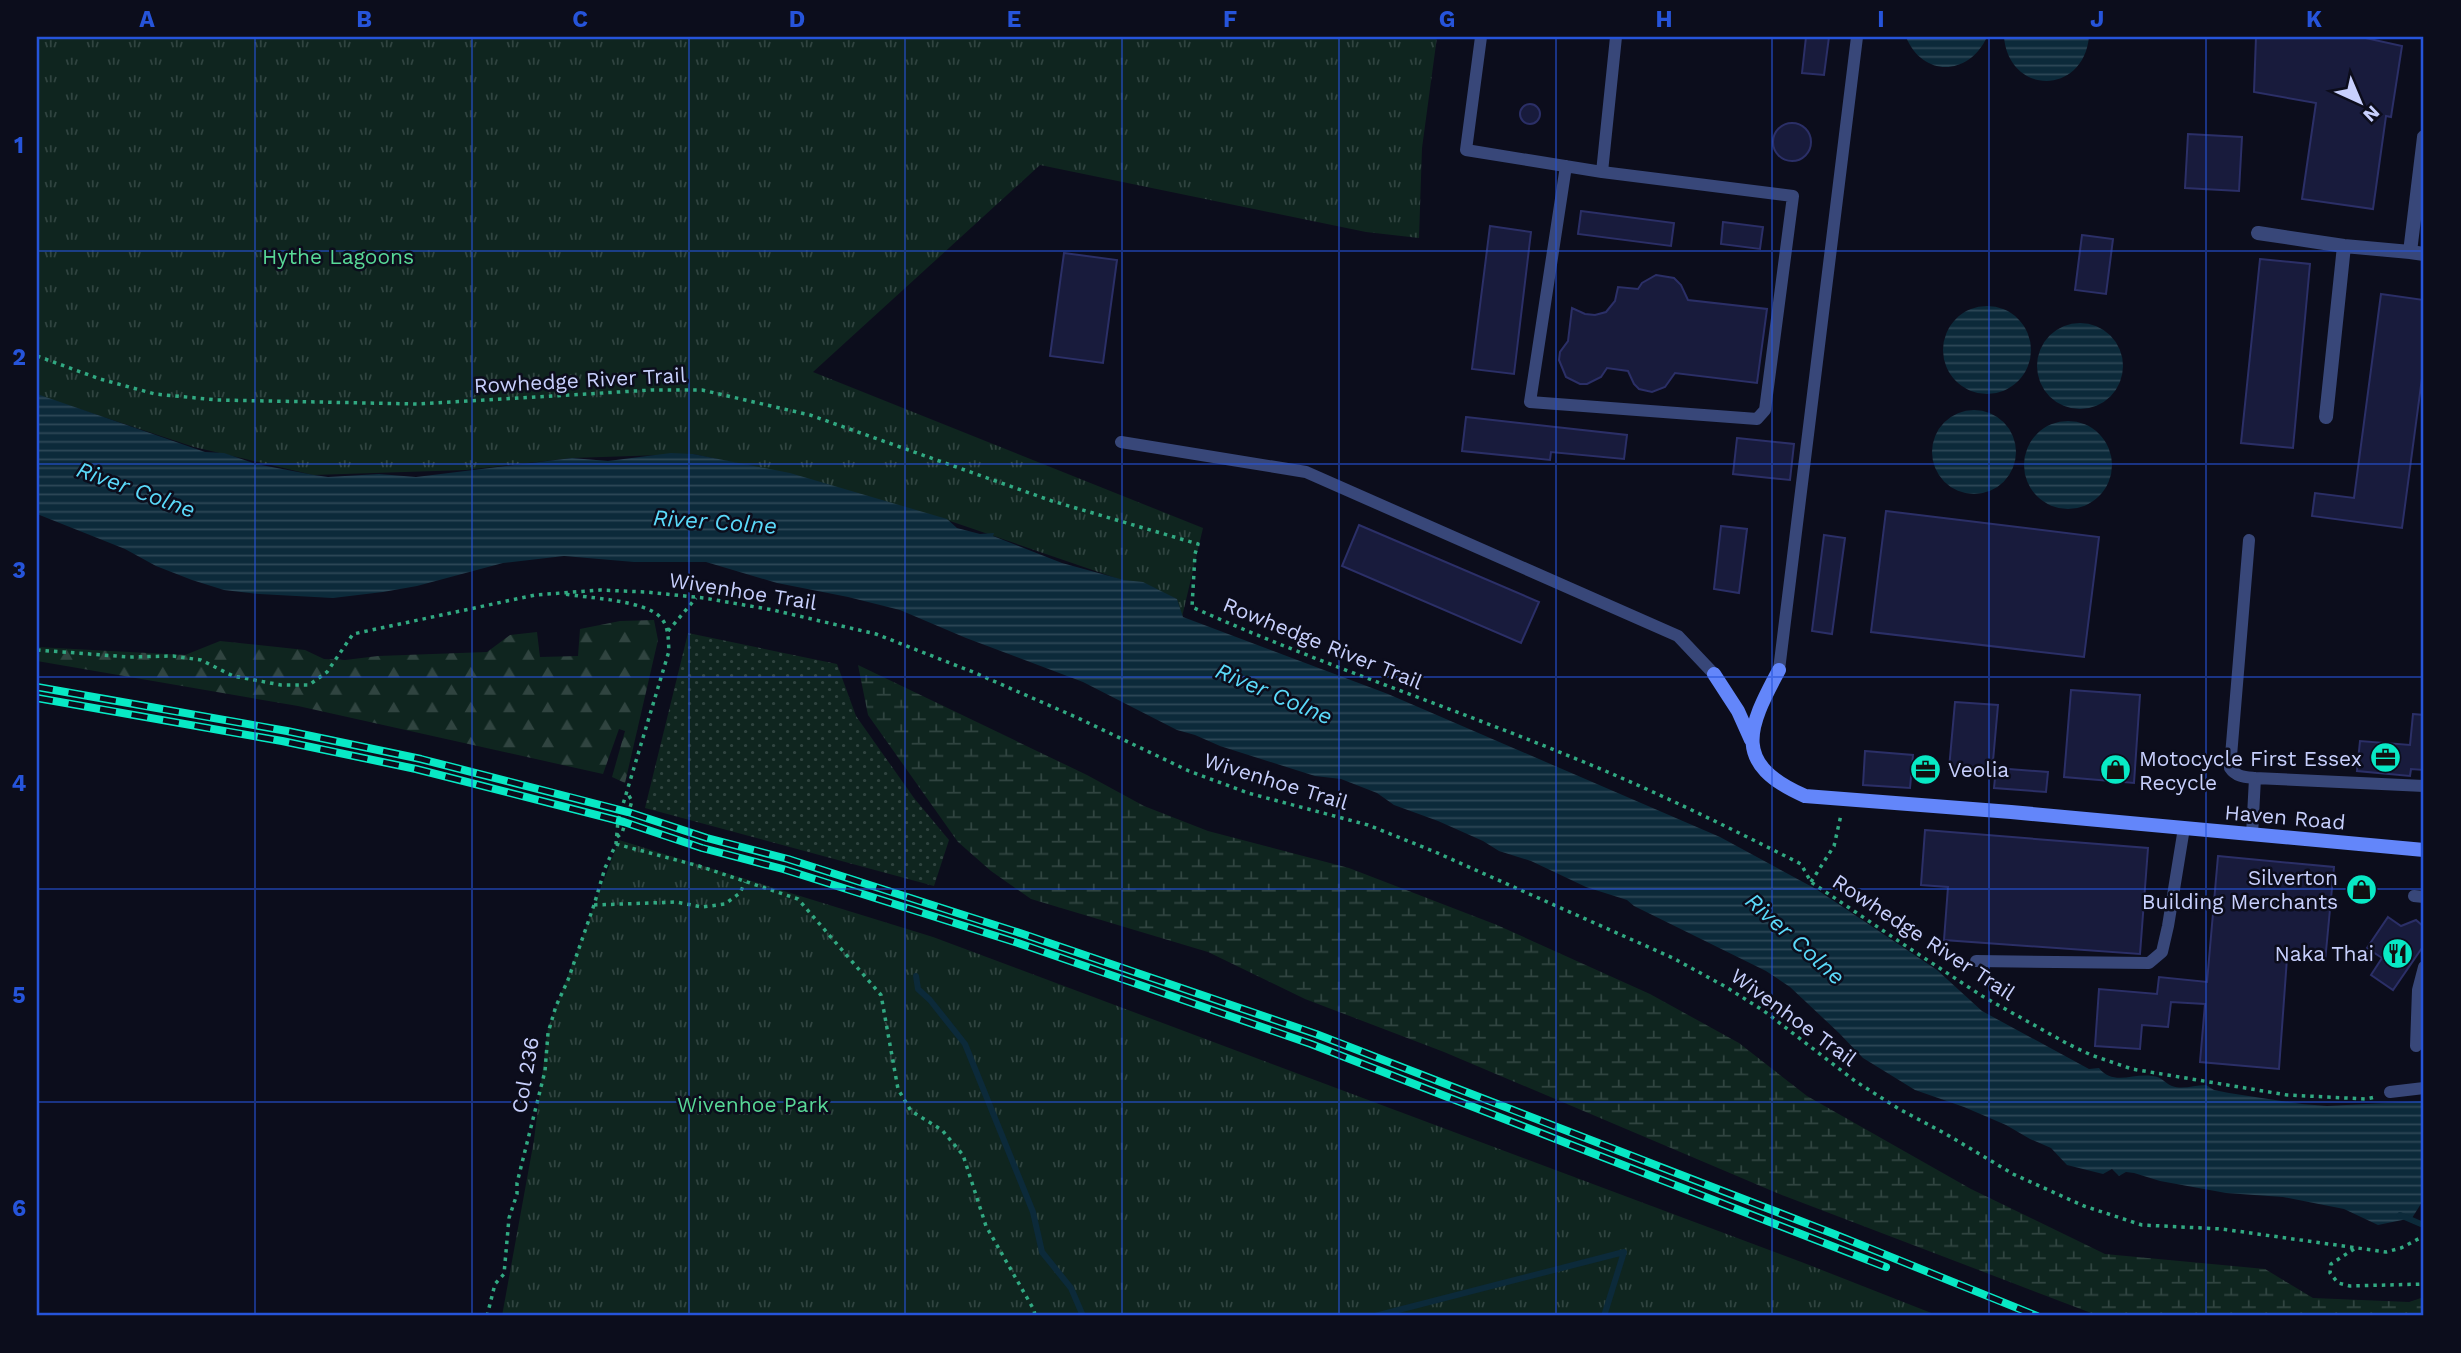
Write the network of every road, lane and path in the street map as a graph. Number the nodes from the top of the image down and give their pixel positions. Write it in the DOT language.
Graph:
graph roads {
  1 [pos="1481,37"];
  2 [pos="1616,37"];
  3 [pos="1857,37"];
  4 [pos="2424,137"];
  5 [pos="1566,166"];
  6 [pos="1602,172"];
  7 [pos="2258,233"];
  8 [pos="2344,246"];
  9 [pos="2417,253"];
  10 [pos="37,356"];
  11 [pos="2326,416"];
  12 [pos="1121,442"];
  13 [pos="2249,540"];
  14 [pos="535,595"];
  15 [pos="704,598"];
  16 [pos="668,631"];
  17 [pos="37,650"];
  18 [pos="1779,670"];
  19 [pos="1714,674"];
  20 [pos="1751,740"];
  21 [pos="2255,778"];
  22 [pos="2424,786"];
  23 [pos="1843,799"];
  24 [pos="2183,828"];
  25 [pos="2252,835"];
  26 [pos="616,845"];
  27 [pos="2424,850"];
  28 [pos="745,882"];
  29 [pos="1811,882"];
  30 [pos="594,905"];
  31 [pos="1976,961"];
  32 [pos="2424,967"];
  33 [pos="2416,1046"];
  34 [pos="2424,1088"];
  35 [pos="2390,1093"];
  36 [pos="2424,1236"];
  37 [pos="2356,1247"];
  38 [pos="2424,1284"];
  39 [pos="487,1316"];
  40 [pos="1035,1316"];
  1 -- 5 [label="lane"];
  2 -- 6 [label="lane"];
  3 -- 18 [label="lane"];
  4 -- 9 [label="street"];
  5 -- 6 [label="lane"];
  5 -- 6 [label="lane"];
  7 -- 8 [label="street"];
  8 -- 9 [label="street"];
  8 -- 11 [label="street"];
  10 -- 29 [label="path, Rowhedge River Trail"];
  12 -- 19 [label="lane"];
  13 -- 21 [label="lane"];
  14 -- 15 [label="path, Wivenhoe Trail"];
  14 -- 16 [label="path"];
  14 -- 17 [label="path, Wivenhoe Trail"];
  15 -- 16 [label="path"];
  15 -- 37 [label="path, Wivenhoe Trail"];
  16 -- 26 [label="path, Col 236"];
  18 -- 20 [label="street"];
  19 -- 20 [label="street, Haven Road"];
  20 -- 23 [label="street, Haven Road"];
  21 -- 22 [label="lane"];
  21 -- 25 [label="lane"];
  23 -- 24 [label="street, Haven Road"];
  23 -- 29 [label="path"];
  24 -- 25 [label="street, Haven Road"];
  24 -- 31 [label="lane"];
  25 -- 27 [label="street, Haven Road"];
  26 -- 28 [label="path"];
  26 -- 30 [label="path, Col 236"];
  28 -- 30 [label="path"];
  28 -- 40 [label="path"];
  29 -- 35 [label="path, Rowhedge River Trail"];
  30 -- 39 [label="path, Col 236"];
  32 -- 33 [label="lane"];
  34 -- 35 [label="lane"];
  36 -- 37 [label="path, Wivenhoe Trail"];
  37 -- 38 [label="path"];
}
